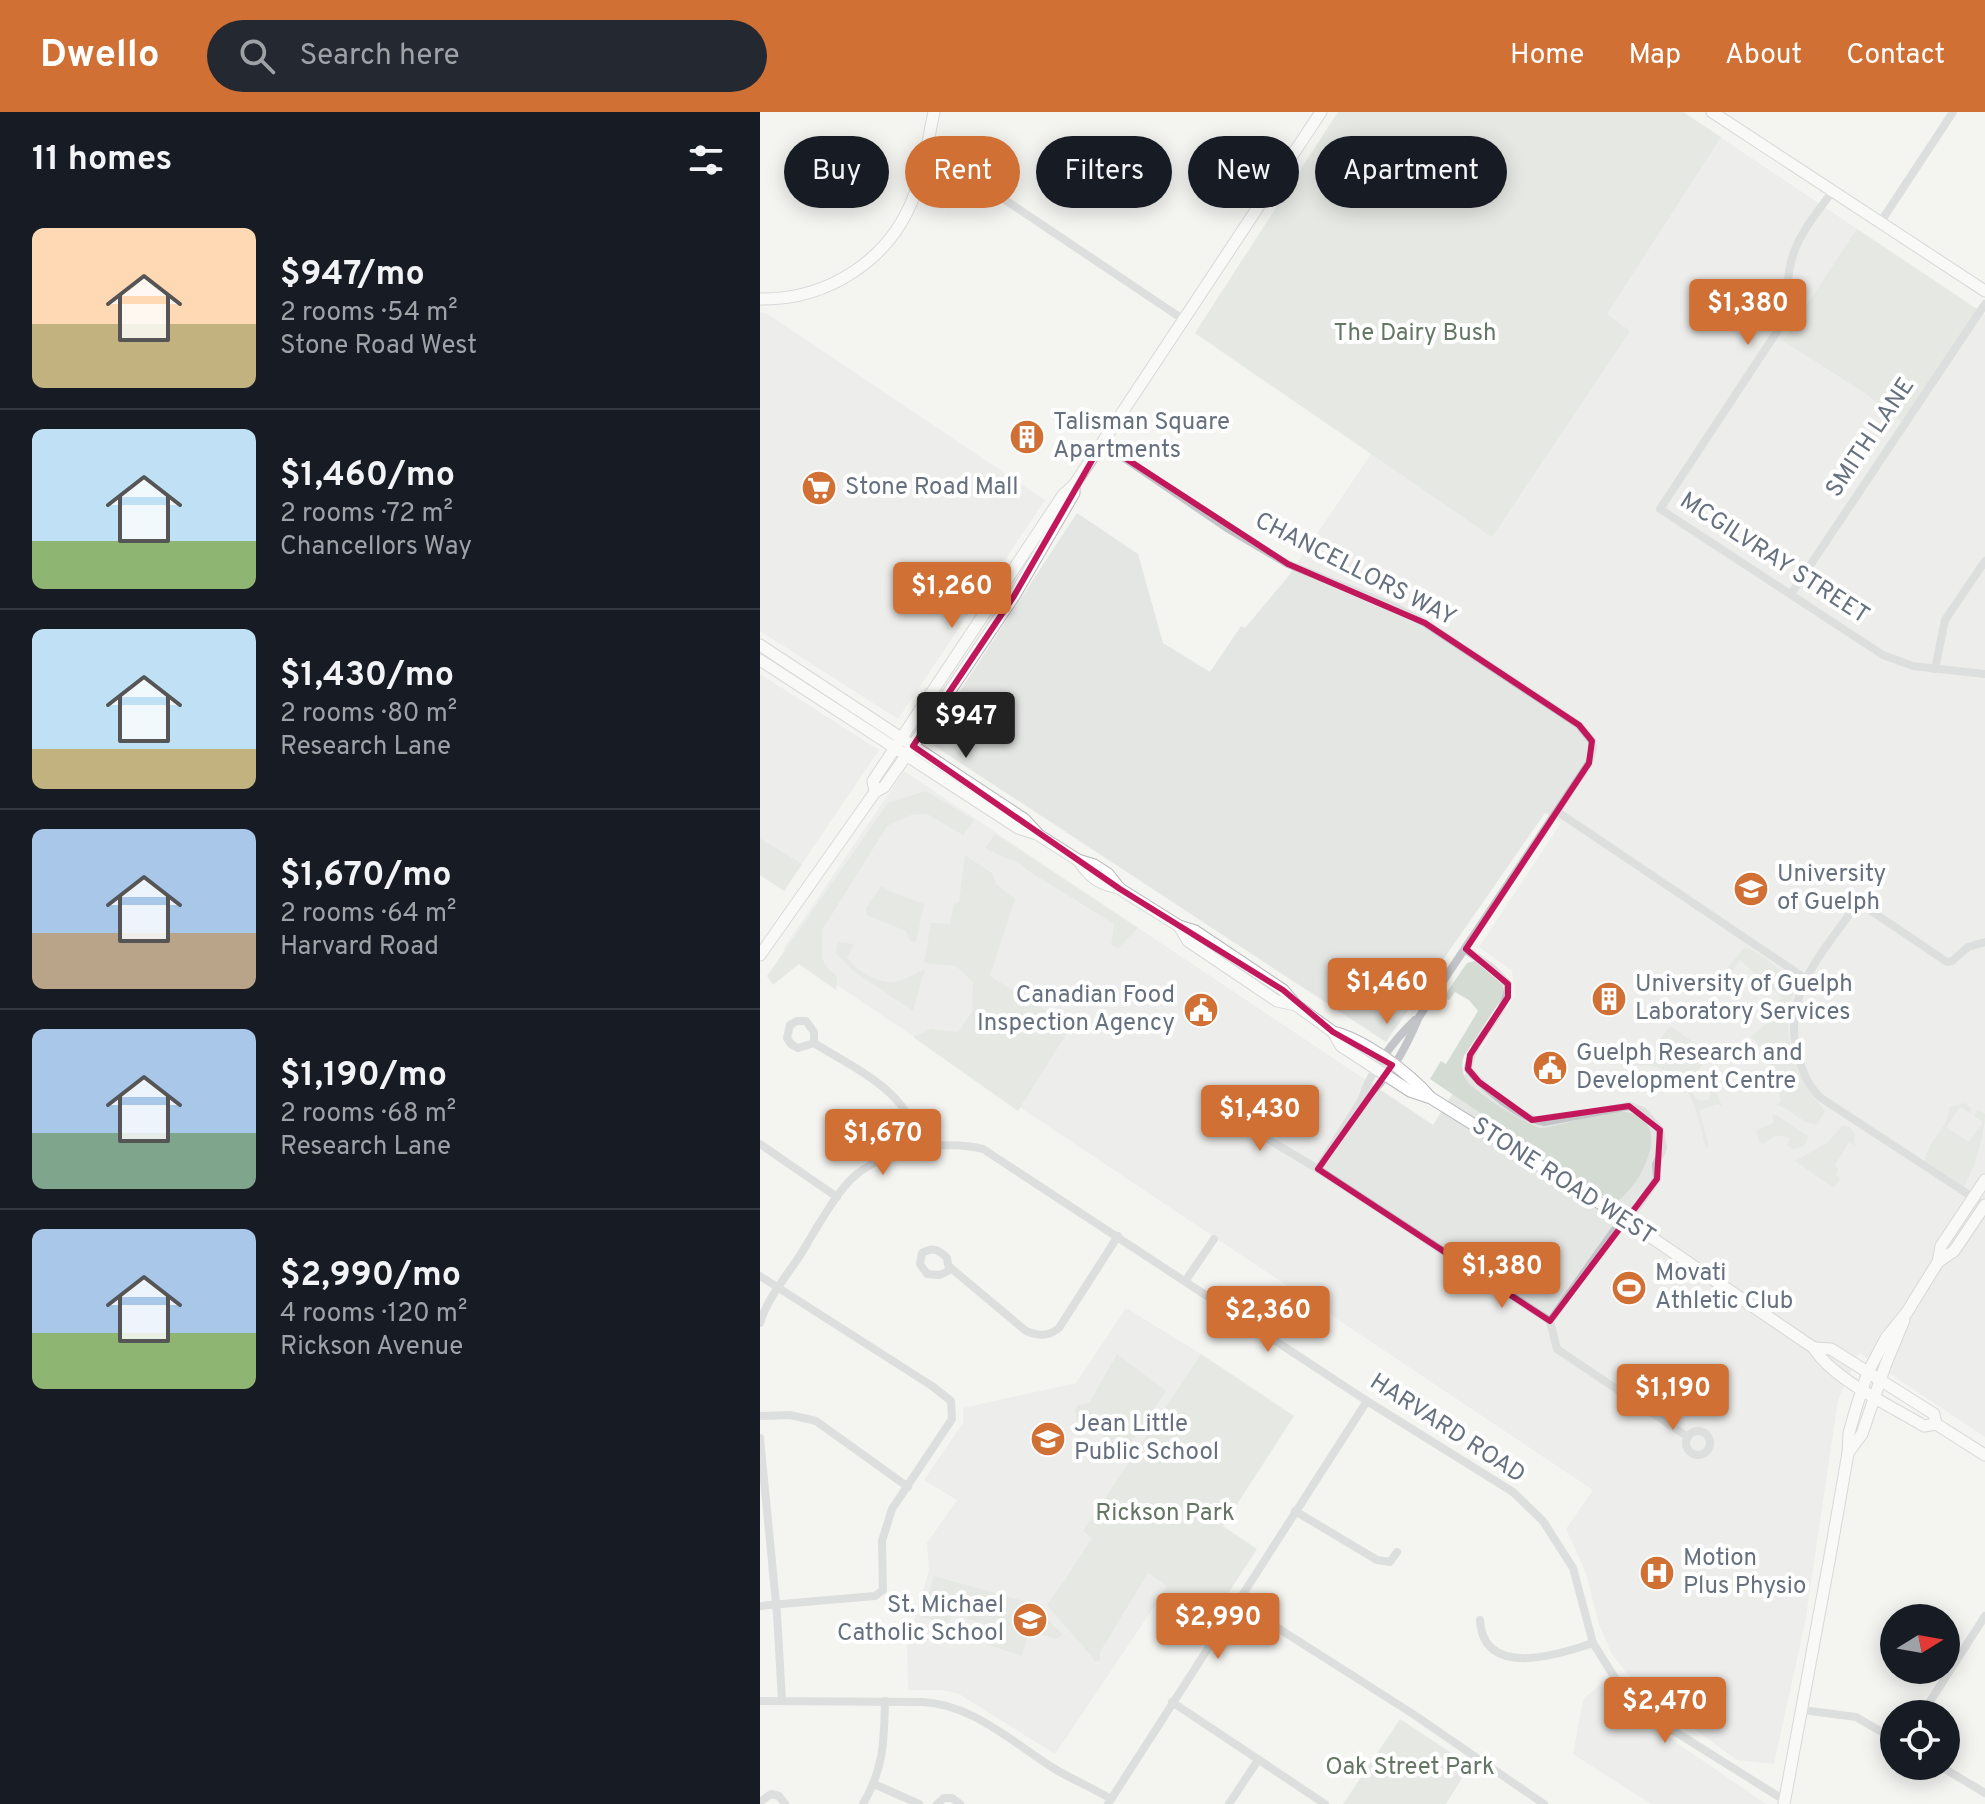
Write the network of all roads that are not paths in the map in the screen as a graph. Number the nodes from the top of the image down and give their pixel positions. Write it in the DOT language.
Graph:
graph roads {
  1 [pos="934,112"];
  2 [pos="1321,112"];
  3 [pos="1712,112"];
  4 [pos="1953,112"];
  5 [pos="929,136"];
  6 [pos="1832,192"];
  7 [pos="909,208"];
  8 [pos="1017,208"];
  9 [pos="1880,223"];
  10 [pos="1985,291"];
  11 [pos="760,299"];
  12 [pos="1985,304"];
  13 [pos="1184,320"];
  14 [pos="1102,443"];
  15 [pos="1074,485"];
  16 [pos="1985,561"];
  17 [pos="1791,594"];
  18 [pos="760,645"];
  19 [pos="760,660"];
  20 [pos="1935,669"];
  21 [pos="803,673"];
  22 [pos="1985,674"];
  23 [pos="784,675"];
  24 [pos="899,743"];
  25 [pos="910,751"];
  26 [pos="875,792"];
  27 [pos="1558,812"];
  28 [pos="1985,942"];
  29 [pos="1466,950"];
  30 [pos="760,955"];
  31 [pos="1806,979"];
  32 [pos="814,1043"];
  33 [pos="1385,1067"];
  34 [pos="1211,1113"];
  35 [pos="760,1144"];
  36 [pos="921,1147"];
  37 [pos="1318,1169"];
  38 [pos="1985,1180"];
  39 [pos="837,1197"];
  40 [pos="1974,1197"];
  41 [pos="1985,1205"];
  42 [pos="1623,1218"];
  43 [pos="1118,1236"];
  44 [pos="1214,1239"];
  45 [pos="1938,1262"];
  46 [pos="952,1269"];
  47 [pos="760,1276"];
  48 [pos="1186,1280"];
  49 [pos="779,1288"];
  50 [pos="1907,1312"];
  51 [pos="1550,1321"];
  52 [pos="760,1323"];
  53 [pos="1814,1348"];
  54 [pos="1868,1372"];
  55 [pos="1880,1380"];
  56 [pos="1863,1389"];
  57 [pos="1875,1397"];
  58 [pos="1367,1401"];
  59 [pos="760,1416"];
  60 [pos="1936,1424"];
  61 [pos="1688,1437"];
  62 [pos="760,1438"];
  63 [pos="1848,1453"];
  64 [pos="1985,1455"];
  65 [pos="908,1487"];
  66 [pos="1295,1511"];
  67 [pos="1397,1552"];
  68 [pos="1237,1602"];
  69 [pos="776,1605"];
  70 [pos="760,1606"];
  71 [pos="1985,1616"];
  72 [pos="1480,1620"];
  73 [pos="1593,1643"];
  74 [pos="1931,1700"];
  75 [pos="760,1701"];
  76 [pos="782,1701"];
  77 [pos="885,1701"];
  78 [pos="1172,1702"];
  79 [pos="1803,1710"];
  80 [pos="1880,1731"];
  81 [pos="1258,1760"];
  82 [pos="1960,1778"];
  83 [pos="874,1784"];
  84 [pos="1985,1793"];
  85 [pos="760,1802"];
  86 [pos="1110,1802"];
  87 [pos="1784,1802"];
  88 [pos="785,1804"];
  89 [pos="863,1804"];
  90 [pos="919,1804"];
  91 [pos="937,1804"];
  92 [pos="960,1804"];
  93 [pos="1229,1804"];
  94 [pos="1325,1804"];
  95 [pos="1544,1804"];
  1 -- 5 [label="main road"];
  2 -- 13 [label="main road"];
  3 -- 6 [label="main road"];
  4 -- 9 [label="street"];
  6 -- 9 [label="main road"];
  6 -- 17 [label="street, MCGILVRAY STREET"];
  7 -- 11 [label="main road"];
  8 -- 13 [label="street"];
  9 -- 10 [label="main road"];
  12 -- 17 [label="street, SMITH LANE"];
  13 -- 14 [label="main road"];
  14 -- 15 [label="main road"];
  14 -- 27 [label="street, CHANCELLORS WAY"];
  15 -- 24 [label="main road"];
  15 -- 25 [label="main road"];
  16 -- 20 [label="street"];
  17 -- 20 [label="street, MCGILVRAY STREET"];
  18 -- 21 [label="main road, STONE ROAD WEST"];
  19 -- 23 [label="main road, STONE ROAD WEST"];
  20 -- 22 [label="street, MCGILVRAY STREET"];
  21 -- 23 [label="main road"];
  21 -- 24 [label="main road, STONE ROAD WEST"];
  23 -- 24 [label="main road, STONE ROAD WEST"];
  24 -- 25 [label="main road, STONE ROAD WEST"];
  24 -- 26 [label="main road"];
  25 -- 26 [label="main road"];
  25 -- 33 [label="main road, STONE ROAD WEST"];
  26 -- 30 [label="main road"];
  27 -- 29 [label="street, CHANCELLORS WAY"];
  27 -- 31 [label="street"];
  28 -- 31 [label="street"];
  29 -- 33 [label="street, CHANCELLORS WAY"];
  29 -- 42 [label="street"];
  31 -- 40 [label="street"];
  32 -- 36 [label="street"];
  33 -- 37 [label="street, CHANCELLORS WAY"];
  33 -- 42 [label="main road, STONE ROAD WEST"];
  34 -- 37 [label="street"];
  35 -- 39 [label="street"];
  36 -- 39 [label="street, HARVARD ROAD"];
  36 -- 43 [label="street, HARVARD ROAD"];
  37 -- 51 [label="street"];
  38 -- 40 [label="main road"];
  39 -- 49 [label="street, HARVARD ROAD"];
  40 -- 41 [label="street"];
  40 -- 45 [label="main road"];
  41 -- 45 [label="main road"];
  42 -- 51 [label="street"];
  42 -- 53 [label="main road, STONE ROAD WEST"];
  43 -- 46 [label="street"];
  43 -- 48 [label="street, HARVARD ROAD"];
  44 -- 48 [label="street"];
  45 -- 50 [label="main road"];
  47 -- 49 [label="street"];
  48 -- 58 [label="street, HARVARD ROAD"];
  49 -- 52 [label="street, HARVARD ROAD"];
  49 -- 65 [label="street"];
  50 -- 54 [label="main road"];
  50 -- 55 [label="main road"];
  51 -- 61 [label="street"];
  53 -- 54 [label="main road, STONE ROAD WEST"];
  53 -- 56 [label="main road, STONE ROAD WEST"];
  54 -- 55 [label="main road, STONE ROAD WEST"];
  54 -- 56 [label="main road"];
  55 -- 57 [label="main road"];
  55 -- 60 [label="main road, STONE ROAD WEST"];
  56 -- 57 [label="main road, STONE ROAD WEST"];
  56 -- 63 [label="main road"];
  57 -- 60 [label="main road, STONE ROAD WEST"];
  57 -- 63 [label="main road"];
  58 -- 66 [label="street"];
  58 -- 73 [label="street, HARVARD ROAD"];
  59 -- 65 [label="street"];
  60 -- 64 [label="main road"];
  62 -- 69 [label="street"];
  63 -- 79 [label="main road"];
  65 -- 69 [label="street"];
  66 -- 67 [label="street"];
  66 -- 68 [label="street"];
  68 -- 78 [label="street"];
  68 -- 95 [label="street"];
  69 -- 70 [label="street"];
  69 -- 76 [label="street"];
  71 -- 74 [label="street"];
  72 -- 73 [label="street"];
  73 -- 87 [label="street, HARVARD ROAD"];
  75 -- 76 [label="street"];
  76 -- 77 [label="street"];
  77 -- 83 [label="street"];
  77 -- 86 [label="street"];
  78 -- 81 [label="street"];
  78 -- 86 [label="street"];
  79 -- 80 [label="street"];
  79 -- 87 [label="main road"];
  81 -- 93 [label="street"];
  81 -- 94 [label="street"];
  82 -- 84 [label="street"];
  83 -- 89 [label="street"];
  83 -- 90 [label="street"];
  85 -- 88 [label="street"];
  91 -- 92 [label="street"];
}
